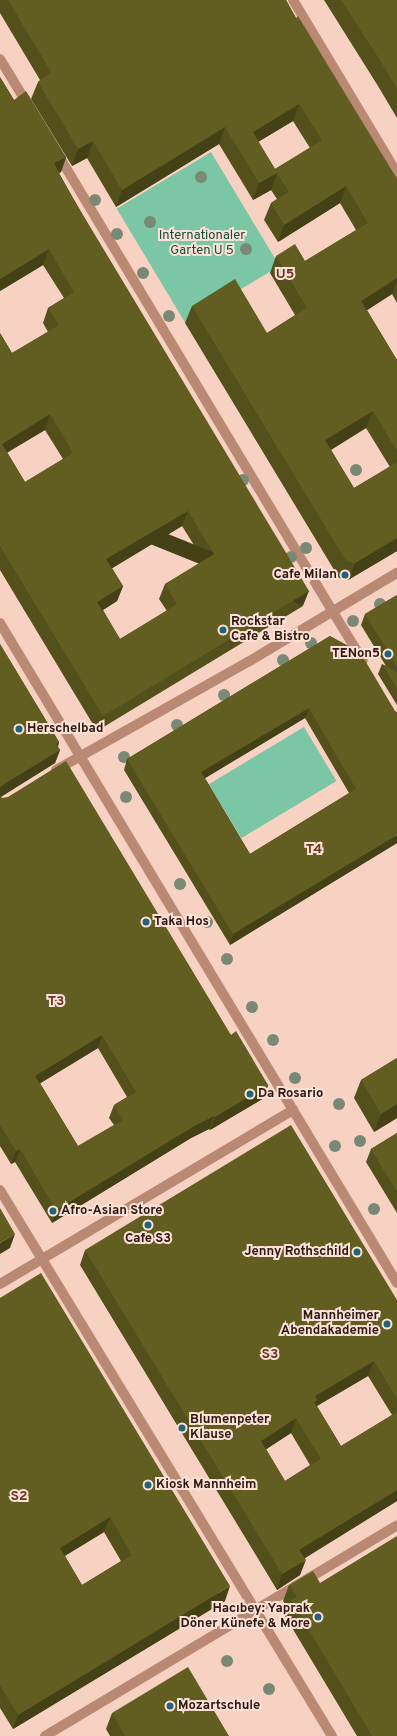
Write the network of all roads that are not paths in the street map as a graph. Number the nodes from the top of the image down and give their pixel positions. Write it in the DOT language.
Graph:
graph roads {
  1 [pos="293,0"];
  2 [pos="0,59"];
  3 [pos="33,113"];
  4 [pos="53,147"];
  5 [pos="397,173"];
  6 [pos="397,573"];
  7 [pos="333,612"];
  8 [pos="0,623"];
  9 [pos="368,670"];
  10 [pos="80,755"];
  11 [pos="47,776"];
  12 [pos="293,1110"];
  13 [pos="0,1190"];
  14 [pos="42,1259"];
  15 [pos="397,1283"];
  16 [pos="0,1284"];
  17 [pos="397,1525"];
  18 [pos="256,1610"];
  19 [pos="45,1736"];
  20 [pos="332,1736"];
  1 -- 5 [label="street"];
  2 -- 3 [label="street"];
  4 -- 7 [label="street"];
  6 -- 7 [label="street"];
  7 -- 9 [label="street"];
  7 -- 10 [label="street"];
  8 -- 10 [label="street"];
  10 -- 11 [label="street"];
  10 -- 12 [label="street"];
  12 -- 14 [label="street"];
  12 -- 15 [label="street"];
  13 -- 14 [label="street"];
  14 -- 16 [label="street"];
  14 -- 18 [label="street"];
  17 -- 18 [label="street"];
  18 -- 19 [label="street"];
  18 -- 20 [label="street"];
}
